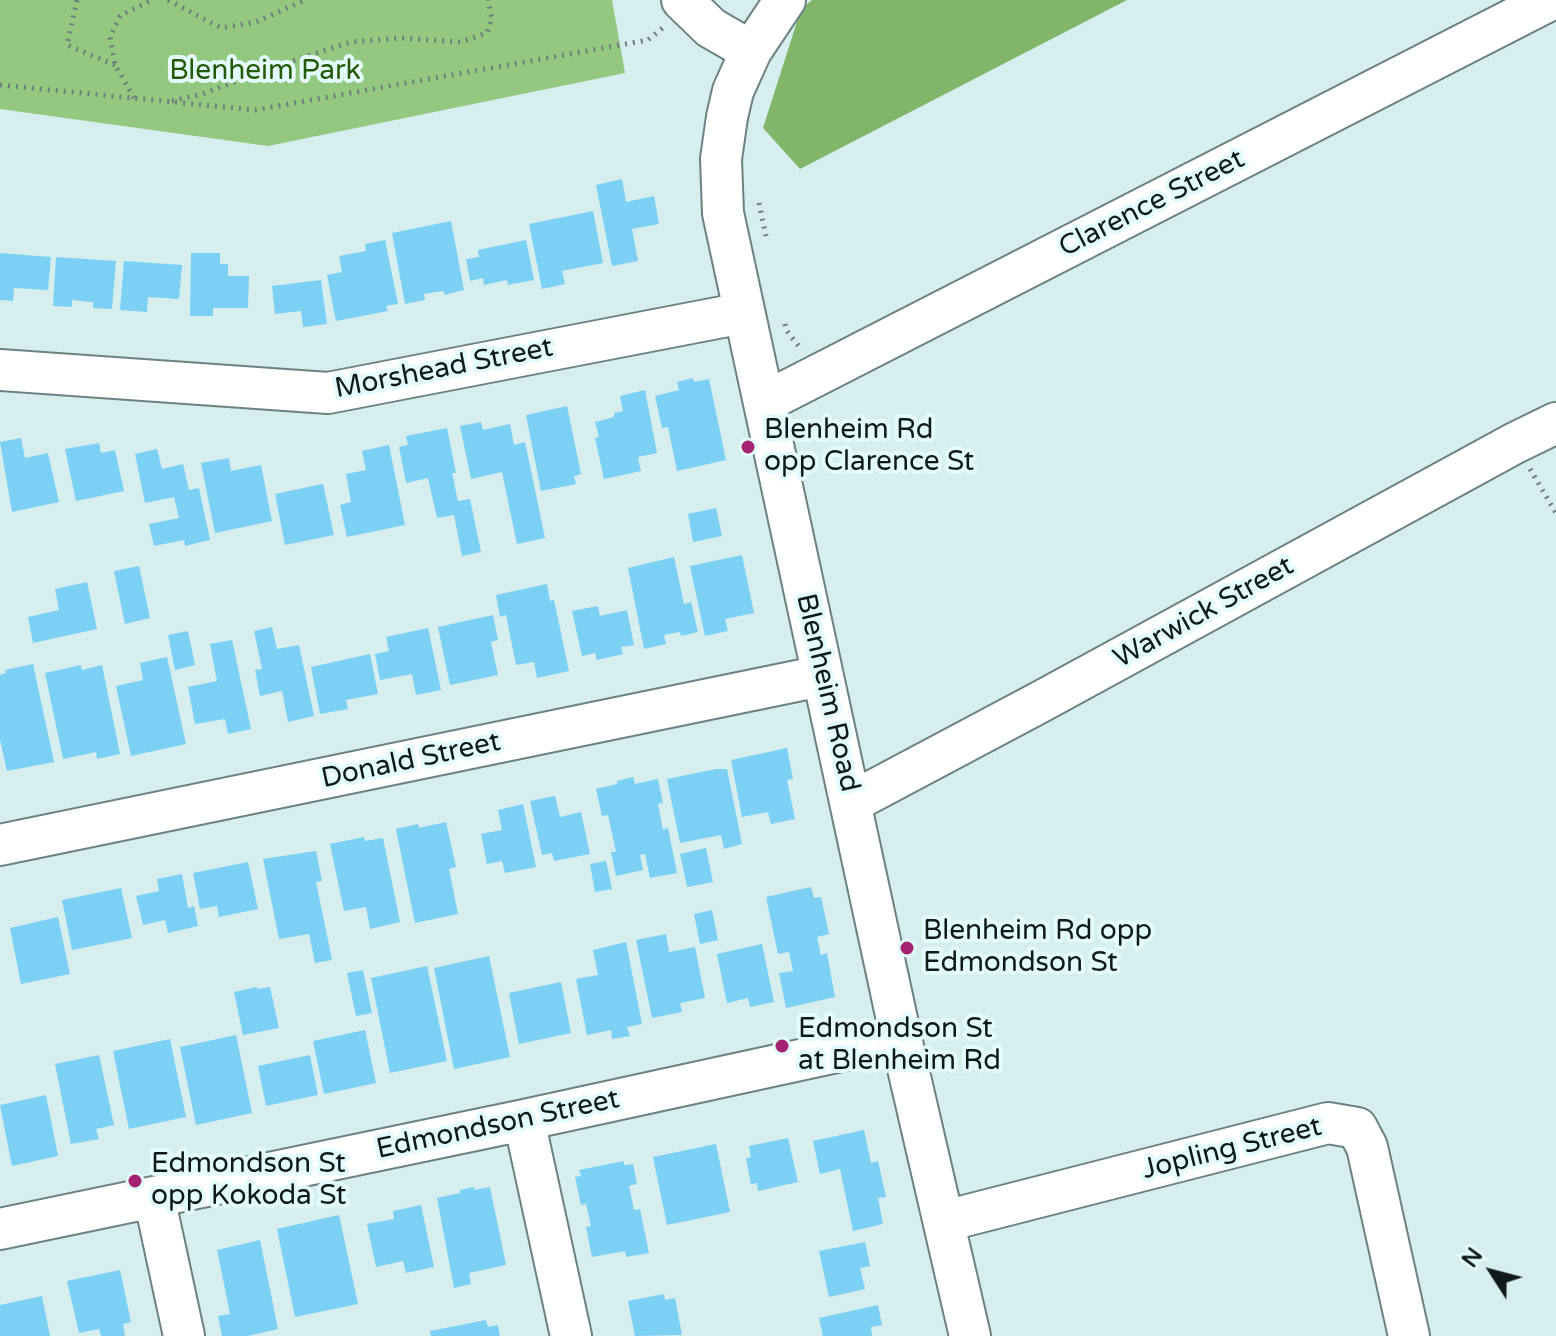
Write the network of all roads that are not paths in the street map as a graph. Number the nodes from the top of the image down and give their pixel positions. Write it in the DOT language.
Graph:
graph roads {
  1 [pos="785,0"];
  2 [pos="1544,2"];
  3 [pos="685,4"];
  4 [pos="751,51"];
  5 [pos="743,313"];
  6 [pos="0,370"];
  7 [pos="765,402"];
  8 [pos="1556,423"];
  9 [pos="821,676"];
  10 [pos="852,802"];
  11 [pos="0,845"];
  12 [pos="901,1038"];
  13 [pos="524,1120"];
  14 [pos="154,1197"];
  15 [pos="945,1221"];
  16 [pos="0,1229"];
  17 [pos="184,1336"];
  18 [pos="571,1336"];
  19 [pos="970,1336"];
  20 [pos="1409,1336"];
  1 -- 4 [label="street, Blenheim Road"];
  2 -- 7 [label="street, Clarence Street"];
  3 -- 4 [label="street"];
  4 -- 5 [label="street, Blenheim Road"];
  5 -- 6 [label="street, Morshead Street"];
  5 -- 7 [label="street, Blenheim Road"];
  7 -- 9 [label="street, Blenheim Road"];
  8 -- 10 [label="street, Warwick Street"];
  9 -- 10 [label="street, Blenheim Road"];
  9 -- 11 [label="street, Donald Street"];
  10 -- 12 [label="street, Blenheim Road"];
  12 -- 13 [label="street, Edmondson Street"];
  12 -- 15 [label="street, Blenheim Road"];
  13 -- 14 [label="street, Edmondson Street"];
  13 -- 18 [label="street"];
  14 -- 16 [label="street, Edmondson Street"];
  14 -- 17 [label="street"];
  15 -- 19 [label="street, Blenheim Road"];
  15 -- 20 [label="street, Jopling Street"];
}
